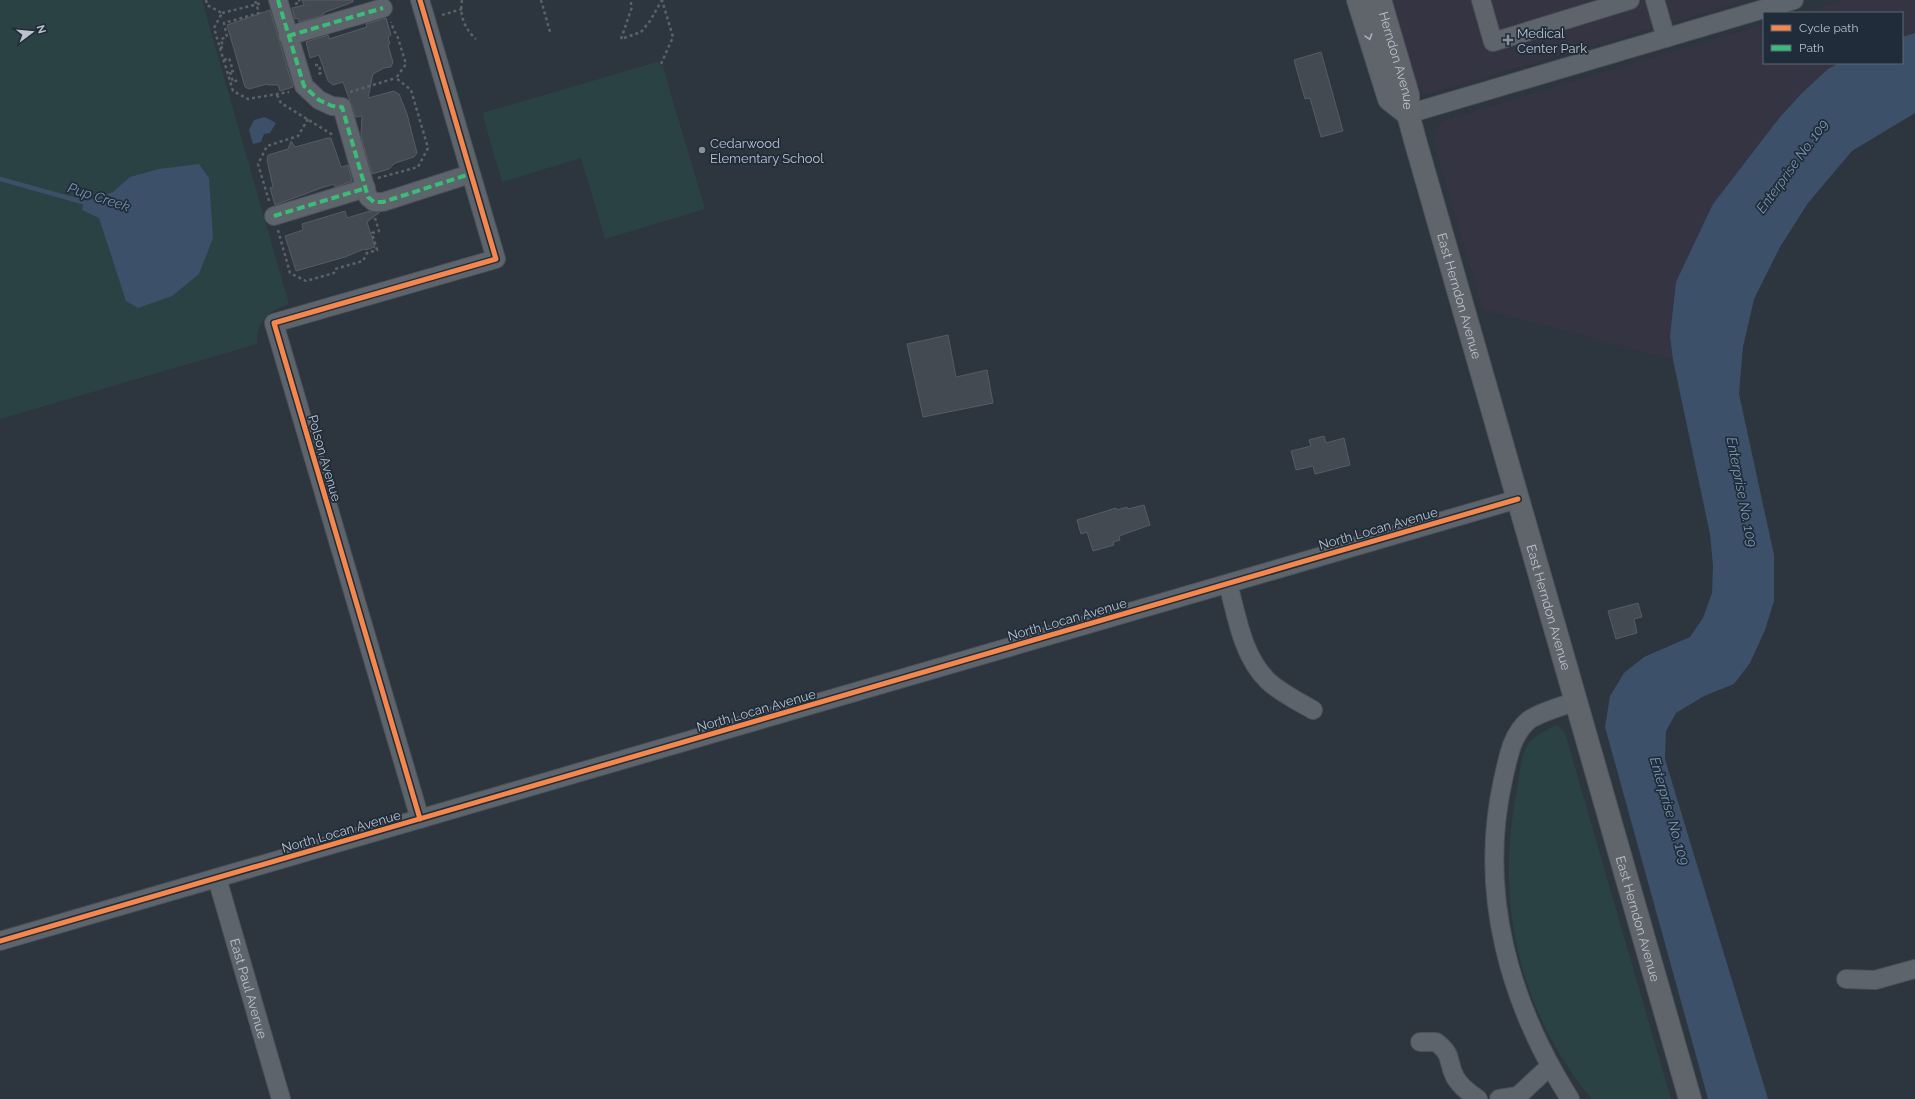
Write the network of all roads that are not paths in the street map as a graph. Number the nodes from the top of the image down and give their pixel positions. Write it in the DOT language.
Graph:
graph roads {
  1 [pos="420,0"];
  2 [pos="1358,0"];
  3 [pos="1380,0"];
  4 [pos="1481,0"];
  5 [pos="1630,0"];
  6 [pos="1655,0"];
  7 [pos="1794,0"];
  8 [pos="273,1"];
  9 [pos="387,13"];
  10 [pos="288,36"];
  11 [pos="1666,38"];
  12 [pos="1408,114"];
  13 [pos="470,174"];
  14 [pos="369,184"];
  15 [pos="274,216"];
  16 [pos="1518,499"];
  17 [pos="1228,584"];
  18 [pos="1577,701"];
  19 [pos="1313,710"];
  20 [pos="420,819"];
  21 [pos="217,878"];
  22 [pos="0,941"];
  23 [pos="1915,969"];
  24 [pos="1846,979"];
  25 [pos="1420,1042"];
  26 [pos="1549,1067"];
  27 [pos="280,1099"];
  28 [pos="1478,1099"];
  29 [pos="1499,1099"];
  30 [pos="1570,1099"];
  31 [pos="1690,1099"];
  1 -- 13 [label="street"];
  2 -- 12 [label="main road, Herndon Avenue, one-way"];
  3 -- 12 [label="main road, Herndon Avenue"];
  4 -- 5 [label="street"];
  6 -- 11 [label="street"];
  7 -- 11 [label="street"];
  8 -- 10 [label="street"];
  9 -- 10 [label="street"];
  10 -- 14 [label="street"];
  11 -- 12 [label="street"];
  12 -- 16 [label="main road, East Herndon Avenue"];
  13 -- 14 [label="street"];
  13 -- 20 [label="street, Polson Avenue"];
  14 -- 15 [label="street"];
  16 -- 17 [label="street, North Locan Avenue"];
  16 -- 18 [label="main road, East Herndon Avenue"];
  17 -- 19 [label="street"];
  17 -- 20 [label="street, North Locan Avenue"];
  18 -- 26 [label="street"];
  18 -- 31 [label="main road, East Herndon Avenue"];
  20 -- 21 [label="street, North Locan Avenue"];
  21 -- 22 [label="street, North Locan Avenue"];
  21 -- 27 [label="street, East Paul Avenue"];
  23 -- 24 [label="street"];
  25 -- 28 [label="street"];
  26 -- 29 [label="street"];
  26 -- 30 [label="street"];
}
